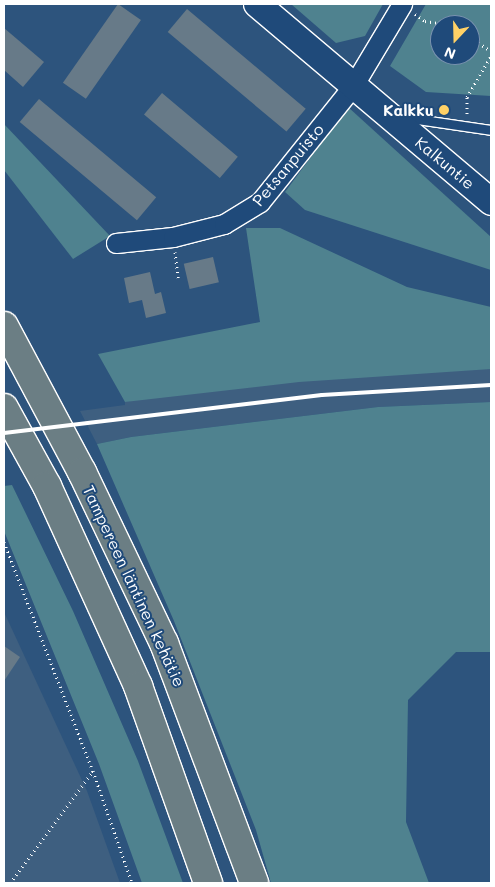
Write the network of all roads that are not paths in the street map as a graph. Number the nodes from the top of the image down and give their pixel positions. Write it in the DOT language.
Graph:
graph roads {
  1 [pos="257,4"];
  2 [pos="402,4"];
  3 [pos="353,86"];
  4 [pos="386,114"];
  5 [pos="491,130"];
  6 [pos="491,202"];
  7 [pos="116,242"];
  8 [pos="4,326"];
  9 [pos="4,408"];
  10 [pos="208,883"];
  11 [pos="254,883"];
  1 -- 3 [label="street, Kalkuntie"];
  2 -- 3 [label="street, Petsanpuisto"];
  3 -- 4 [label="street, Kalkuntie"];
  3 -- 7 [label="street, Petsanpuisto"];
  4 -- 5 [label="lane"];
  4 -- 6 [label="street, Kalkuntie"];
  8 -- 11 [label="highway, Tampereen läntinen kehätie"];
  9 -- 10 [label="highway"];
}
